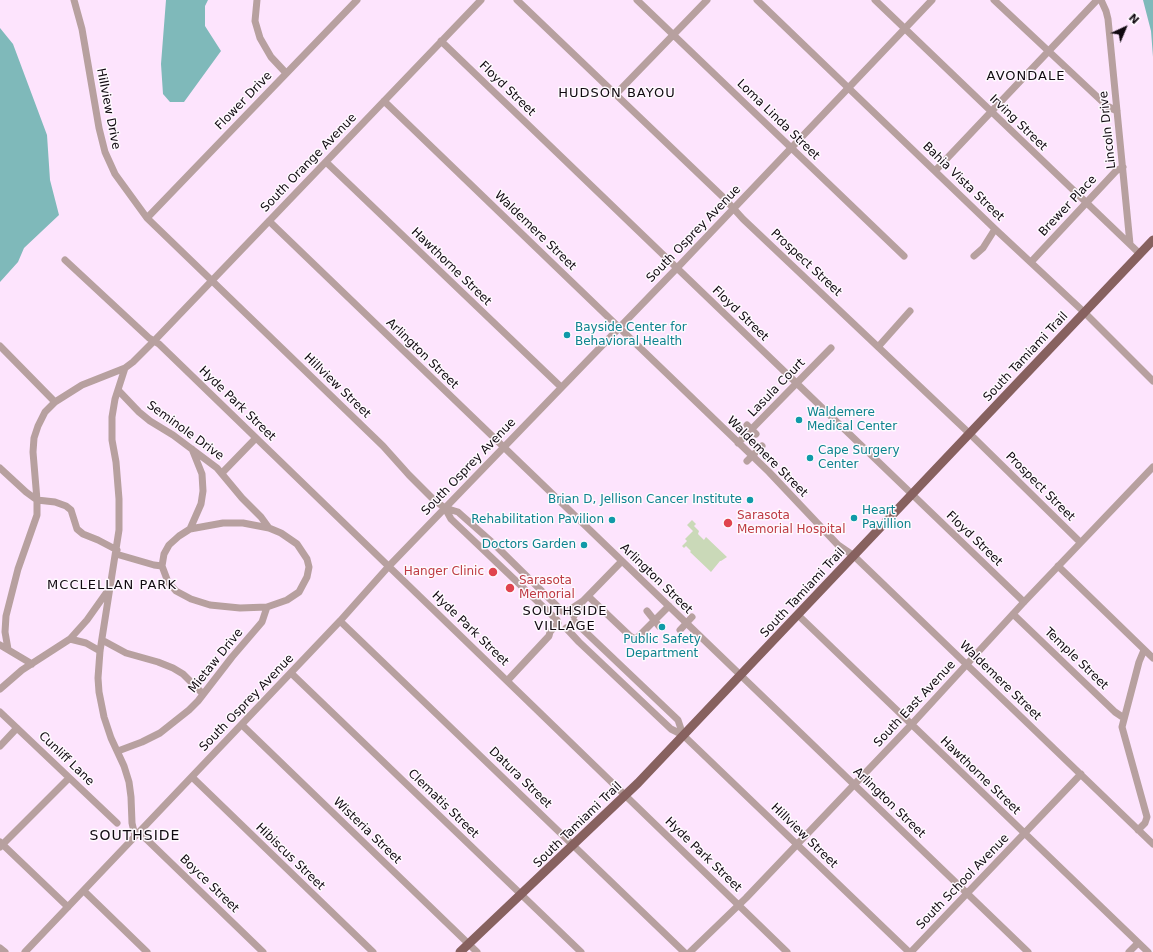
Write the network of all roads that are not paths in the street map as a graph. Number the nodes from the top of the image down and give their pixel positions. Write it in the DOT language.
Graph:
graph roads {
  1 [pos="74,0"];
  2 [pos="257,0"];
  3 [pos="357,0"];
  4 [pos="480,0"];
  5 [pos="517,0"];
  6 [pos="636,0"];
  7 [pos="707,0"];
  8 [pos="757,0"];
  9 [pos="875,0"];
  10 [pos="932,0"];
  11 [pos="994,0"];
  12 [pos="1097,0"];
  13 [pos="1101,0"];
  14 [pos="905,29"];
  15 [pos="674,35"];
  16 [pos="441,42"];
  17 [pos="1048,51"];
  18 [pos="286,73"];
  19 [pos="849,88"];
  20 [pos="616,94"];
  21 [pos="384,101"];
  22 [pos="1117,111"];
  23 [pos="991,112"];
  24 [pos="791,148"];
  25 [pos="326,162"];
  26 [pos="1123,167"];
  27 [pos="935,171"];
  28 [pos="1086,203"];
  29 [pos="734,208"];
  30 [pos="147,218"];
  31 [pos="269,221"];
  32 [pos="995,229"];
  33 [pos="1153,240"];
  34 [pos="1130,244"];
  35 [pos="1140,254"];
  36 [pos="904,256"];
  37 [pos="974,256"];
  38 [pos="65,260"];
  39 [pos="1031,262"];
  40 [pos="677,268"];
  41 [pos="211,280"];
  42 [pos="910,311"];
  43 [pos="1085,312"];
  44 [pos="618,328"];
  45 [pos="154,341"];
  46 [pos="0,346"];
  47 [pos="878,346"];
  48 [pos="831,348"];
  49 [pos="125,368"];
  50 [pos="1153,381"];
  51 [pos="796,383"];
  52 [pos="561,388"];
  53 [pos="118,390"];
  54 [pos="55,402"];
  55 [pos="747,424"];
  56 [pos="756,434"];
  57 [pos="970,434"];
  58 [pos="256,438"];
  59 [pos="738,443"];
  60 [pos="762,446"];
  61 [pos="504,447"];
  62 [pos="192,449"];
  63 [pos="747,461"];
  64 [pos="1153,467"];
  65 [pos="0,468"];
  66 [pos="222,473"];
  67 [pos="912,494"];
  68 [pos="37,500"];
  69 [pos="445,508"];
  70 [pos="269,528"];
  71 [pos="190,529"];
  72 [pos="1080,542"];
  73 [pos="116,552"];
  74 [pos="854,556"];
  75 [pos="622,561"];
  76 [pos="162,566"];
  77 [pos="389,566"];
  78 [pos="1058,566"];
  79 [pos="110,587"];
  80 [pos="586,598"];
  81 [pos="1024,602"];
  82 [pos="669,606"];
  83 [pos="267,607"];
  84 [pos="565,611"];
  85 [pos="647,611"];
  86 [pos="1013,614"];
  87 [pos="798,616"];
  88 [pos="692,617"];
  89 [pos="574,618"];
  90 [pos="340,621"];
  91 [pos="561,625"];
  92 [pos="659,626"];
  93 [pos="680,630"];
  94 [pos="70,639"];
  95 [pos="102,640"];
  96 [pos="0,645"];
  97 [pos="8,649"];
  98 [pos="1144,650"];
  99 [pos="100,651"];
  100 [pos="1153,658"];
  101 [pos="32,664"];
  102 [pos="967,664"];
  103 [pos="291,673"];
  104 [pos="740,676"];
  105 [pos="507,681"];
  106 [pos="0,689"];
  107 [pos="203,694"];
  108 [pos="0,712"];
  109 [pos="1124,718"];
  110 [pos="242,725"];
  111 [pos="912,725"];
  112 [pos="18,728"];
  113 [pos="683,735"];
  114 [pos="0,746"];
  115 [pos="118,751"];
  116 [pos="1081,774"];
  117 [pos="192,777"];
  118 [pos="69,778"];
  119 [pos="854,785"];
  120 [pos="626,796"];
  121 [pos="117,823"];
  122 [pos="1138,830"];
  123 [pos="137,834"];
  124 [pos="1025,834"];
  125 [pos="796,844"];
  126 [pos="1153,844"];
  127 [pos="1,845"];
  128 [pos="574,846"];
  129 [pos="84,891"];
  130 [pos="967,894"];
  131 [pos="521,895"];
  132 [pos="738,905"];
  133 [pos="68,907"];
  134 [pos="1138,943"];
  135 [pos="469,944"];
  136 [pos="0,948"];
  137 [pos="28,951"];
  138 [pos="4,952"];
  139 [pos="147,952"];
  140 [pos="263,952"];
  141 [pos="373,952"];
  142 [pos="460,952"];
  143 [pos="477,952"];
  144 [pos="581,952"];
  145 [pos="684,952"];
  146 [pos="690,952"];
  147 [pos="787,952"];
  148 [pos="910,952"];
  149 [pos="1028,952"];
  150 [pos="1129,952"];
  151 [pos="1148,952"];
  1 -- 30 [label="street, Hillview Drive"];
  2 -- 18 [label="street"];
  3 -- 18 [label="street, Flower Drive"];
  4 -- 16 [label="street, South Orange Avenue"];
  5 -- 20 [label="street, Prospect Street"];
  6 -- 15 [label="street, Loma Linda Street"];
  7 -- 15 [label="street"];
  8 -- 19 [label="street, Bahia Vista Street"];
  9 -- 14 [label="street, Irving Street"];
  10 -- 14 [label="street, South Osprey Avenue"];
  11 -- 17 [label="street"];
  12 -- 17 [label="street"];
  13 -- 22 [label="street, Lincoln Drive"];
  14 -- 19 [label="street, South Osprey Avenue"];
  14 -- 23 [label="street, Irving Street"];
  15 -- 20 [label="street"];
  15 -- 24 [label="street, Loma Linda Street"];
  16 -- 21 [label="street, South Orange Avenue"];
  16 -- 40 [label="street, Floyd Street"];
  17 -- 22 [label="street"];
  17 -- 23 [label="street"];
  18 -- 30 [label="street, Flower Drive"];
  19 -- 24 [label="street, South Osprey Avenue"];
  19 -- 27 [label="street, Bahia Vista Street"];
  20 -- 29 [label="street, Prospect Street"];
  21 -- 25 [label="street, South Orange Avenue"];
  21 -- 44 [label="street, Waldemere Street"];
  22 -- 26 [label="street, Lincoln Drive"];
  23 -- 27 [label="street"];
  23 -- 28 [label="street, Irving Street"];
  24 -- 29 [label="street, South Osprey Avenue"];
  24 -- 36 [label="street, Loma Linda Street"];
  25 -- 31 [label="street, South Orange Avenue"];
  25 -- 52 [label="street, Hawthorne Street"];
  26 -- 28 [label="street, Brewer Place"];
  26 -- 34 [label="street, Lincoln Drive"];
  27 -- 32 [label="street, Bahia Vista Street"];
  28 -- 34 [label="street, Irving Street"];
  28 -- 39 [label="street, Brewer Place"];
  29 -- 40 [label="street, South Osprey Avenue"];
  29 -- 47 [label="street, Prospect Street"];
  30 -- 41 [label="street, Hillview Drive"];
  31 -- 41 [label="street, South Orange Avenue"];
  31 -- 61 [label="street, Arlington Street"];
  32 -- 37 [label="street"];
  32 -- 39 [label="street, Bahia Vista Street"];
  33 -- 35 [label="main road, South Tamiami Trail"];
  34 -- 35 [label="street"];
  35 -- 43 [label="main road, South Tamiami Trail"];
  38 -- 45 [label="street, Hyde Park Street"];
  39 -- 43 [label="street, Bahia Vista Street"];
  40 -- 44 [label="street, South Osprey Avenue"];
  40 -- 51 [label="street, Floyd Street"];
  41 -- 45 [label="street, South Orange Avenue"];
  41 -- 69 [label="street, Hillview Street"];
  42 -- 47 [label="street"];
  43 -- 50 [label="street, Bahia Vista Street"];
  43 -- 57 [label="main road, South Tamiami Trail"];
  44 -- 52 [label="street, South Osprey Avenue"];
  44 -- 59 [label="street, Waldemere Street"];
  45 -- 49 [label="street, South Orange Avenue"];
  45 -- 58 [label="street, Hyde Park Street"];
  46 -- 54 [label="street"];
  47 -- 57 [label="street, Prospect Street"];
  48 -- 51 [label="street, Lasula Court"];
  49 -- 53 [label="street"];
  49 -- 54 [label="street"];
  51 -- 59 [label="street, Lasula Court"];
  51 -- 67 [label="street, Floyd Street"];
  52 -- 61 [label="street, South Osprey Avenue"];
  53 -- 62 [label="street, Seminole Drive"];
  53 -- 73 [label="street"];
  54 -- 68 [label="street"];
  55 -- 56 [label="street"];
  57 -- 67 [label="main road, South Tamiami Trail"];
  57 -- 72 [label="street, Prospect Street"];
  58 -- 66 [label="street"];
  58 -- 77 [label="street, Hyde Park Street"];
  59 -- 74 [label="street, Waldemere Street"];
  60 -- 63 [label="street"];
  61 -- 69 [label="street, South Osprey Avenue"];
  61 -- 75 [label="street, Arlington Street"];
  62 -- 66 [label="street, Seminole Drive"];
  62 -- 71 [label="street"];
  64 -- 72 [label="street, South East Avenue"];
  65 -- 68 [label="street"];
  66 -- 70 [label="street, Seminole Drive"];
  67 -- 74 [label="main road, South Tamiami Trail"];
  67 -- 81 [label="street, Floyd Street"];
  68 -- 73 [label="street"];
  68 -- 97 [label="street"];
  69 -- 77 [label="street, South Osprey Avenue"];
  69 -- 84 [label="street, Hillview Street"];
  69 -- 91 [label="street, Hillview Street"];
  70 -- 71 [label="street"];
  70 -- 83 [label="street"];
  71 -- 76 [label="street"];
  72 -- 78 [label="street, South East Avenue"];
  73 -- 76 [label="street"];
  73 -- 79 [label="street"];
  74 -- 87 [label="main road, South Tamiami Trail"];
  74 -- 102 [label="street, Waldemere Street"];
  75 -- 80 [label="street"];
  75 -- 82 [label="street, Arlington Street"];
  76 -- 83 [label="street"];
  77 -- 90 [label="street, South Osprey Avenue"];
  77 -- 105 [label="street, Hyde Park Street"];
  78 -- 81 [label="street, South East Avenue"];
  78 -- 98 [label="street"];
  79 -- 94 [label="street"];
  79 -- 95 [label="street"];
  80 -- 82 [label="street"];
  80 -- 84 [label="street"];
  80 -- 89 [label="street"];
  81 -- 86 [label="street, South East Avenue"];
  82 -- 104 [label="street, Arlington Street"];
  83 -- 107 [label="street, Mietaw Drive"];
  84 -- 89 [label="street"];
  84 -- 91 [label="street"];
  85 -- 92 [label="street"];
  86 -- 102 [label="street, South East Avenue"];
  86 -- 109 [label="street, Temple Street"];
  87 -- 104 [label="main road, South Tamiami Trail"];
  87 -- 111 [label="street, Hawthorne Street"];
  88 -- 93 [label="street"];
  89 -- 91 [label="street"];
  89 -- 113 [label="street, Hillview Street"];
  90 -- 103 [label="street, South Osprey Avenue"];
  90 -- 128 [label="street, Datura Street"];
  91 -- 105 [label="street"];
  91 -- 113 [label="street, Hillview Street"];
  94 -- 99 [label="street"];
  94 -- 101 [label="street"];
  95 -- 99 [label="street"];
  95 -- 107 [label="street"];
  96 -- 97 [label="street"];
  97 -- 101 [label="street"];
  98 -- 100 [label="street"];
  98 -- 109 [label="street"];
  99 -- 115 [label="street"];
  101 -- 106 [label="street"];
  102 -- 111 [label="street, South East Avenue"];
  102 -- 116 [label="street, Waldemere Street"];
  103 -- 110 [label="street, South Osprey Avenue"];
  103 -- 131 [label="street, Clematis Street"];
  104 -- 113 [label="main road, South Tamiami Trail"];
  104 -- 119 [label="street, Arlington Street"];
  105 -- 120 [label="street, Hyde Park Street"];
  107 -- 115 [label="street, Mietaw Drive"];
  108 -- 112 [label="street, Cunliff Lane"];
  109 -- 122 [label="street"];
  110 -- 117 [label="street, South Osprey Avenue"];
  110 -- 135 [label="street, Wisteria Street"];
  111 -- 119 [label="street, South East Avenue"];
  111 -- 124 [label="street, Hawthorne Street"];
  112 -- 114 [label="street"];
  112 -- 118 [label="street, Cunliff Lane"];
  113 -- 120 [label="main road, South Tamiami Trail"];
  113 -- 125 [label="street, Hillview Street"];
  115 -- 123 [label="street"];
  116 -- 122 [label="street, Waldemere Street"];
  116 -- 124 [label="street, South School Avenue"];
  117 -- 123 [label="street, South Osprey Avenue"];
  117 -- 141 [label="street, Hibiscus Street"];
  118 -- 121 [label="street, Cunliff Lane"];
  118 -- 127 [label="street"];
  119 -- 125 [label="street, South East Avenue"];
  119 -- 130 [label="street, Arlington Street"];
  120 -- 128 [label="main road, South Tamiami Trail"];
  120 -- 132 [label="street, Hyde Park Street"];
  122 -- 126 [label="street, Waldemere Street"];
  123 -- 129 [label="street, South Osprey Avenue"];
  123 -- 140 [label="street, Boyce Street"];
  124 -- 130 [label="street, South School Avenue"];
  124 -- 134 [label="street, Hawthorne Street"];
  125 -- 132 [label="street, South East Avenue"];
  125 -- 148 [label="street, Hillview Street"];
  127 -- 133 [label="street"];
  128 -- 131 [label="main road, South Tamiami Trail"];
  128 -- 145 [label="street, Datura Street"];
  129 -- 133 [label="street, South Osprey Avenue"];
  129 -- 139 [label="street"];
  130 -- 148 [label="street, South School Avenue"];
  130 -- 149 [label="street, Arlington Street"];
  131 -- 135 [label="main road, South Tamiami Trail"];
  131 -- 144 [label="street, Clematis Street"];
  132 -- 146 [label="street, South East Avenue"];
  132 -- 147 [label="street, Hyde Park Street"];
  133 -- 137 [label="street, South Osprey Avenue"];
  134 -- 150 [label="street"];
  134 -- 151 [label="street, Hawthorne Street"];
  135 -- 142 [label="main road, South Tamiami Trail"];
  135 -- 143 [label="street, Wisteria Street"];
  136 -- 138 [label="street"];
}
